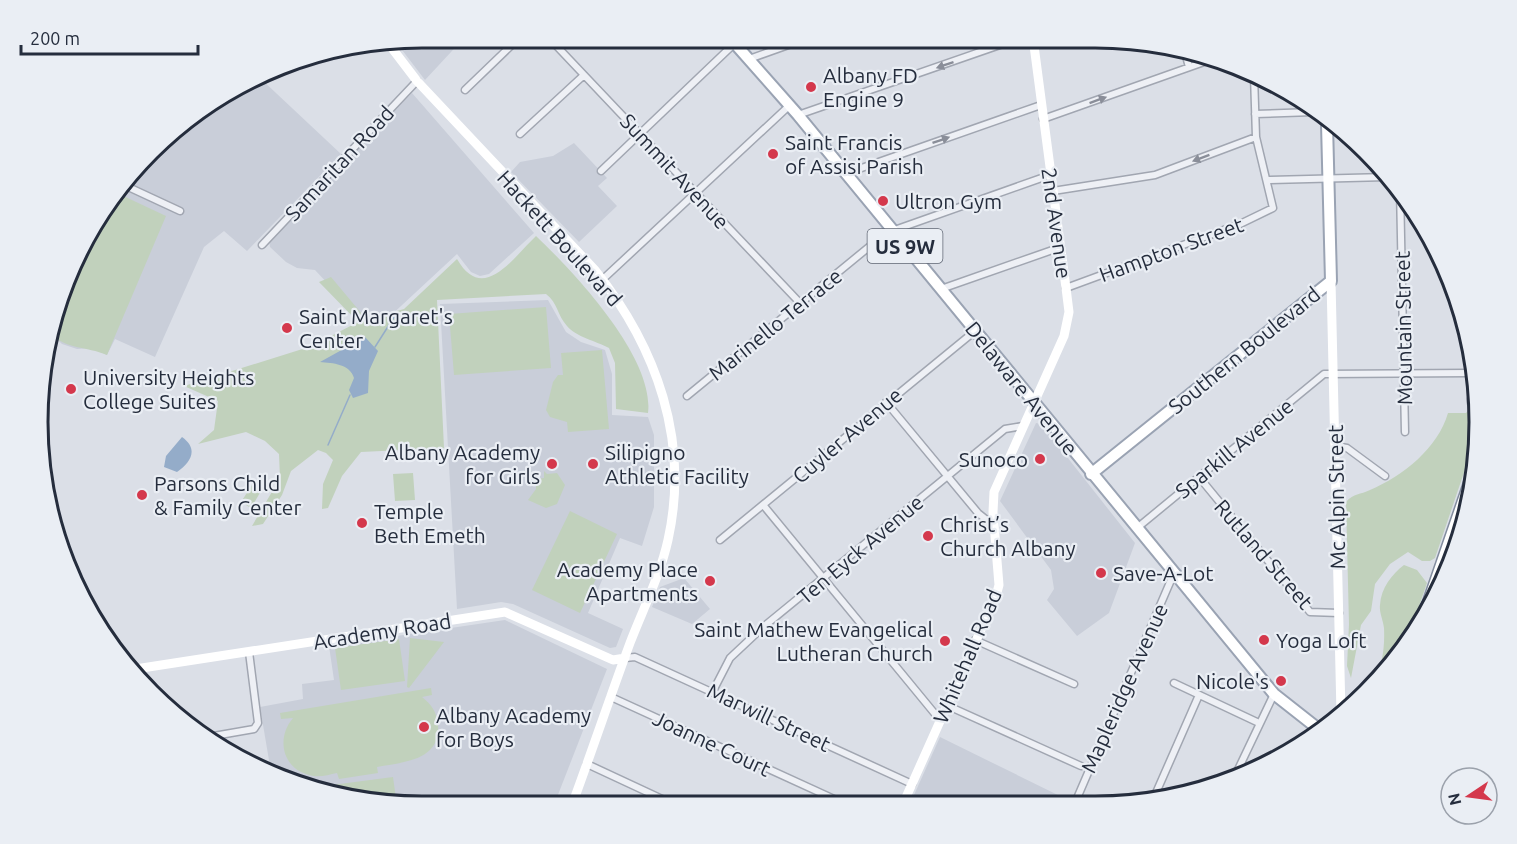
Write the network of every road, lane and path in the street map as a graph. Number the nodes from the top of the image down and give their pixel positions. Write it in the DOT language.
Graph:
graph roads {
  1 [pos="509,48"];
  2 [pos="558,48"];
  3 [pos="724,48"];
  4 [pos="739,48"];
  5 [pos="780,48"];
  6 [pos="991,48"];
  7 [pos="1034,48"];
  8 [pos="393,49"];
  9 [pos="749,59"];
  10 [pos="1187,60"];
  11 [pos="1200,63"];
  12 [pos="1189,67"];
  13 [pos="584,75"];
  14 [pos="417,81"];
  15 [pos="1254,84"];
  16 [pos="465,90"];
  17 [pos="790,105"];
  18 [pos="1041,105"];
  19 [pos="1305,112"];
  20 [pos="1255,114"];
  21 [pos="798,115"];
  22 [pos="1043,119"];
  23 [pos="1327,129"];
  24 [pos="520,134"];
  25 [pos="640,134"];
  26 [pos="1256,137"];
  27 [pos="601,171"];
  28 [pos="848,175"];
  29 [pos="1050,175"];
  30 [pos="1378,177"];
  31 [pos="1329,178"];
  32 [pos="1268,180"];
  33 [pos="130,188"];
  34 [pos="1053,190"];
  35 [pos="696,193"];
  36 [pos="1400,206"];
  37 [pos="180,211"];
  38 [pos="893,230"];
  39 [pos="262,245"];
  40 [pos="1061,247"];
  41 [pos="602,280"];
  42 [pos="1331,281"];
  43 [pos="1066,288"];
  44 [pos="940,289"];
  45 [pos="800,303"];
  46 [pos="975,331"];
  47 [pos="1466,373"];
  48 [pos="1333,374"];
  49 [pos="1404,374"];
  50 [pos="687,396"];
  51 [pos="886,402"];
  52 [pos="1034,402"];
  53 [pos="1023,426"];
  54 [pos="1405,432"];
  55 [pos="1335,446"];
  56 [pos="1091,474"];
  57 [pos="947,476"];
  58 [pos="1385,476"];
  59 [pos="1198,477"];
  60 [pos="764,506"];
  61 [pos="993,525"];
  62 [pos="1137,528"];
  63 [pos="720,540"];
  64 [pos="1174,573"];
  65 [pos="824,579"];
  66 [pos="1339,614"];
  67 [pos="975,640"];
  68 [pos="249,652"];
  69 [pos="625,658"];
  70 [pos="140,668"];
  71 [pos="1174,683"];
  72 [pos="1074,684"];
  73 [pos="713,691"];
  74 [pos="1274,694"];
  75 [pos="1199,695"];
  76 [pos="611,697"];
  77 [pos="1341,704"];
  78 [pos="946,705"];
  79 [pos="940,720"];
  80 [pos="1259,723"];
  81 [pos="1314,725"];
  82 [pos="218,735"];
  83 [pos="587,764"];
  84 [pos="1081,766"];
  85 [pos="1239,768"];
  86 [pos="912,784"];
  87 [pos="1157,791"];
  88 [pos="575,796"];
  89 [pos="656,796"];
  90 [pos="828,796"];
  91 [pos="907,796"];
  92 [pos="1078,796"];
  1 -- 16 [label="street"];
  2 -- 13 [label="street, Summit Avenue"];
  3 -- 25 [label="street"];
  4 -- 9 [label="main road, Delaware Avenue / US 9W"];
  5 -- 9 [label="street"];
  6 -- 21 [label="street, one-way"];
  7 -- 18 [label="street, 2nd Avenue"];
  8 -- 14 [label="street, Hackett Boulevard"];
  9 -- 17 [label="main road, Delaware Avenue / US 9W"];
  10 -- 12 [label="street"];
  11 -- 12 [label="street"];
  22 -- 12 [label="street, one-way"];
  13 -- 24 [label="street"];
  13 -- 25 [label="street, Summit Avenue"];
  14 -- 39 [label="street, Samaritan Road"];
  14 -- 41 [label="street, Hackett Boulevard"];
  15 -- 20 [label="street"];
  17 -- 21 [label="main road, Delaware Avenue / US 9W"];
  17 -- 35 [label="street"];
  18 -- 22 [label="street, 2nd Avenue"];
  28 -- 18 [label="street, one-way"];
  19 -- 20 [label="street"];
  20 -- 26 [label="street"];
  21 -- 28 [label="main road, Delaware Avenue / US 9W"];
  22 -- 29 [label="street, 2nd Avenue"];
  23 -- 31 [label="main road, Southern Boulevard"];
  25 -- 27 [label="street"];
  25 -- 35 [label="street, Summit Avenue"];
  26 -- 32 [label="street"];
  26 -- 34 [label="street, one-way"];
  28 -- 38 [label="main road, Delaware Avenue / US 9W"];
  29 -- 34 [label="street, 2nd Avenue"];
  29 -- 38 [label="street, Marinello Terrace"];
  30 -- 31 [label="street"];
  31 -- 32 [label="street"];
  31 -- 42 [label="main road, Southern Boulevard"];
  32 -- 43 [label="street, Hampton Street"];
  33 -- 37 [label="street"];
  34 -- 40 [label="street, 2nd Avenue"];
  35 -- 41 [label="street"];
  35 -- 45 [label="street, Summit Avenue"];
  36 -- 49 [label="street, Mountain Street"];
  38 -- 44 [label="main road, Delaware Avenue / US 9W"];
  38 -- 45 [label="street, Marinello Terrace"];
  40 -- 43 [label="street, 2nd Avenue"];
  40 -- 44 [label="street"];
  41 -- 69 [label="street, Hackett Boulevard"];
  42 -- 48 [label="street, Mc Alpin Street"];
  42 -- 56 [label="main road, Southern Boulevard"];
  43 -- 52 [label="street, 2nd Avenue"];
  44 -- 46 [label="main road, Delaware Avenue / US 9W"];
  45 -- 50 [label="street, Marinello Terrace"];
  46 -- 51 [label="street, Cuyler Avenue"];
  46 -- 52 [label="main road, Delaware Avenue / US 9W"];
  47 -- 49 [label="street"];
  48 -- 49 [label="street"];
  48 -- 55 [label="street, Mc Alpin Street"];
  48 -- 59 [label="street, Sparkill Avenue"];
  49 -- 54 [label="street, Mountain Street"];
  51 -- 57 [label="street"];
  51 -- 60 [label="street, Cuyler Avenue"];
  52 -- 53 [label="street, Whitehall Road"];
  52 -- 56 [label="main road, Delaware Avenue / US 9W"];
  53 -- 57 [label="street, Ten Eyck Avenue"];
  53 -- 61 [label="street, Whitehall Road"];
  55 -- 58 [label="street"];
  55 -- 66 [label="street, Mc Alpin Street"];
  56 -- 62 [label="main road, Delaware Avenue"];
  57 -- 61 [label="street"];
  57 -- 65 [label="street, Ten Eyck Avenue"];
  59 -- 62 [label="street, Sparkill Avenue"];
  59 -- 66 [label="street, Rutland Street"];
  60 -- 63 [label="street, Cuyler Avenue"];
  60 -- 65 [label="street"];
  61 -- 67 [label="street, Whitehall Road"];
  62 -- 64 [label="main road, Delaware Avenue"];
  64 -- 74 [label="main road, Delaware Avenue"];
  64 -- 92 [label="street, Mapleridge Avenue"];
  65 -- 73 [label="street, Ten Eyck Avenue"];
  65 -- 79 [label="street"];
  66 -- 77 [label="street, Mc Alpin Street"];
  67 -- 72 [label="street"];
  67 -- 78 [label="street, Whitehall Road"];
  68 -- 69 [label="street, Academy Road"];
  68 -- 70 [label="street, Academy Road"];
  68 -- 82 [label="street"];
  69 -- 73 [label="street, Marwill Street"];
  69 -- 76 [label="street, Hackett Boulevard"];
  71 -- 75 [label="street"];
  73 -- 86 [label="street, Marwill Street"];
  74 -- 80 [label="street"];
  74 -- 81 [label="main road, Delaware Avenue"];
  75 -- 80 [label="street"];
  75 -- 87 [label="street"];
  76 -- 83 [label="street, Hackett Boulevard"];
  76 -- 90 [label="street, Joanne Court"];
  78 -- 79 [label="street, Whitehall Road"];
  78 -- 84 [label="street"];
  79 -- 86 [label="street, Whitehall Road"];
  80 -- 85 [label="street"];
  83 -- 88 [label="street, Hackett Boulevard"];
  83 -- 89 [label="street"];
  86 -- 91 [label="street, Whitehall Road"];
}
